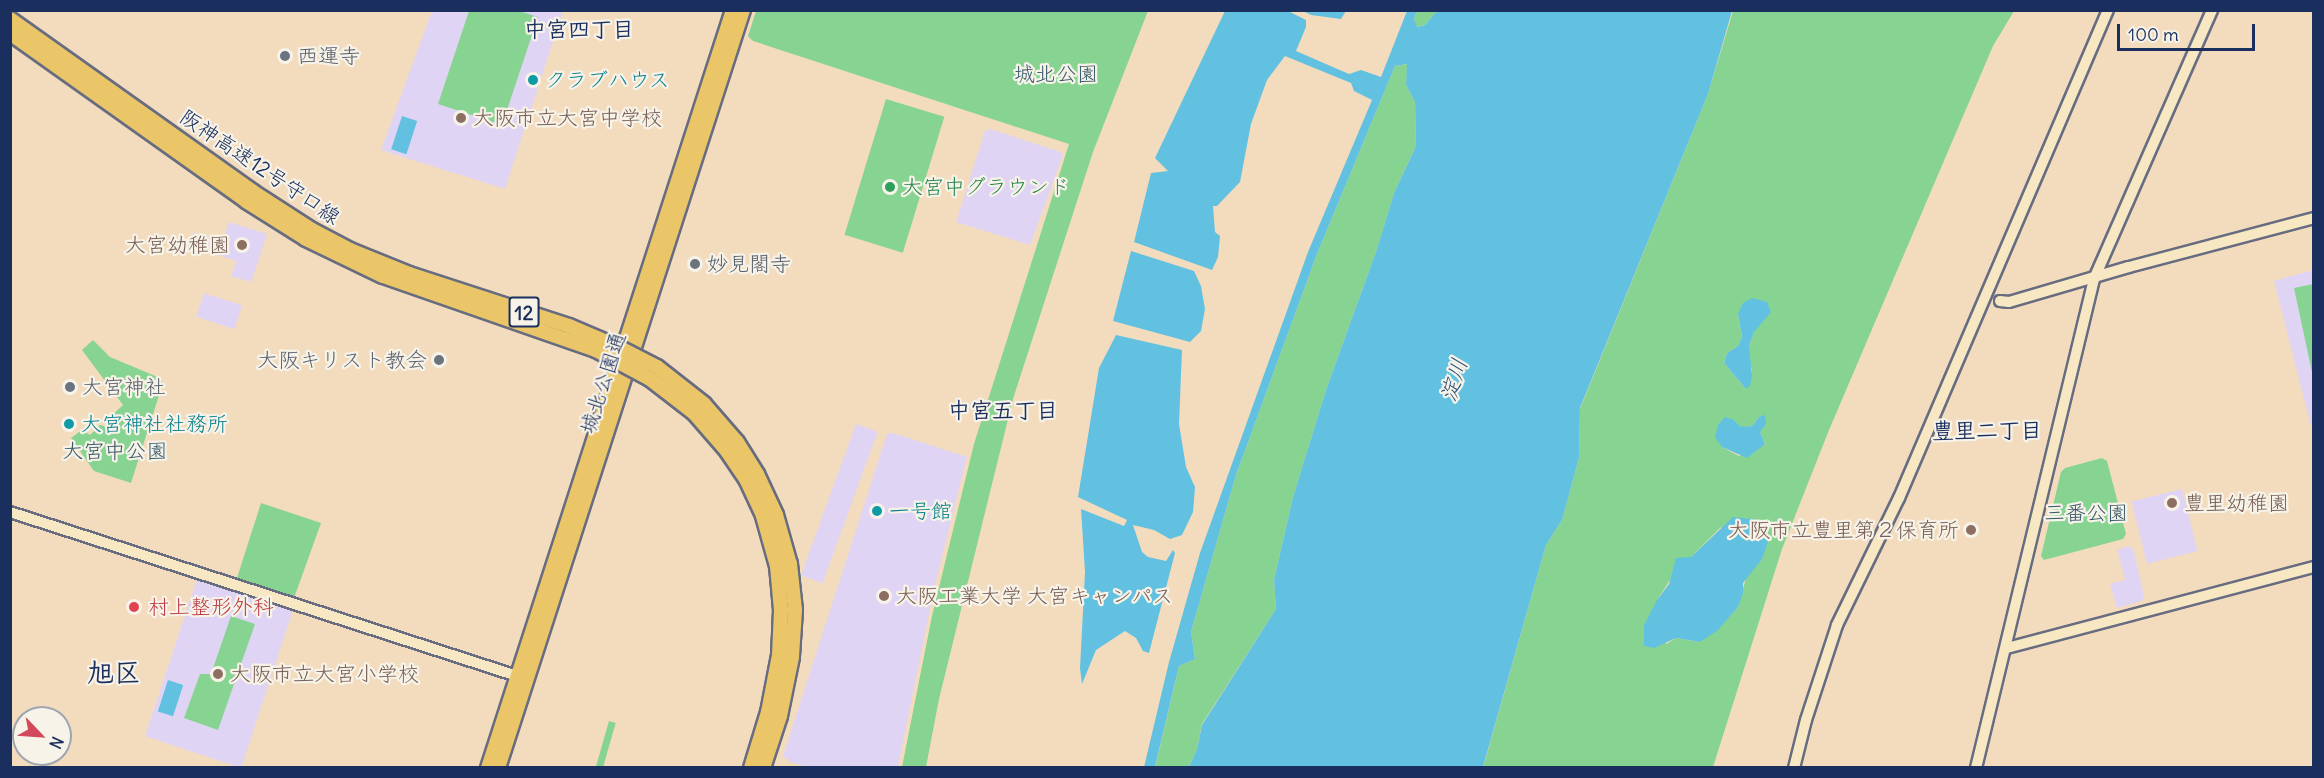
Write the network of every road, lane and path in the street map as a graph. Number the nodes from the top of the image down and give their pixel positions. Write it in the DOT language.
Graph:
graph roads {
  1 [pos="732,10"];
  2 [pos="744,10"];
  3 [pos="2108,10"];
  4 [pos="2212,10"];
  5 [pos="10,19"];
  6 [pos="10,33"];
  7 [pos="2313,218"];
  8 [pos="2094,279"];
  9 [pos="2000,301"];
  10 [pos="10,512"];
  11 [pos="2313,567"];
  12 [pos="2007,648"];
  13 [pos="517,676"];
  14 [pos="487,768"];
  15 [pos="499,768"];
  16 [pos="751,768"];
  17 [pos="763,768"];
  18 [pos="1794,768"];
  19 [pos="1976,768"];
  1 -- 13 [label="main road, 城北公園通"];
  2 -- 15 [label="main road, 城北公園通"];
  3 -- 18 [label="street"];
  4 -- 8 [label="street"];
  5 -- 17 [label="highway, 阪神高速12号守口線 / 12, bridge"];
  6 -- 16 [label="highway, 阪神高速12号守口線, bridge"];
  7 -- 8 [label="street"];
  8 -- 9 [label="street"];
  8 -- 12 [label="street"];
  10 -- 13 [label="street"];
  11 -- 12 [label="street"];
  12 -- 19 [label="street"];
  13 -- 14 [label="main road, 城北公園通"];
}
